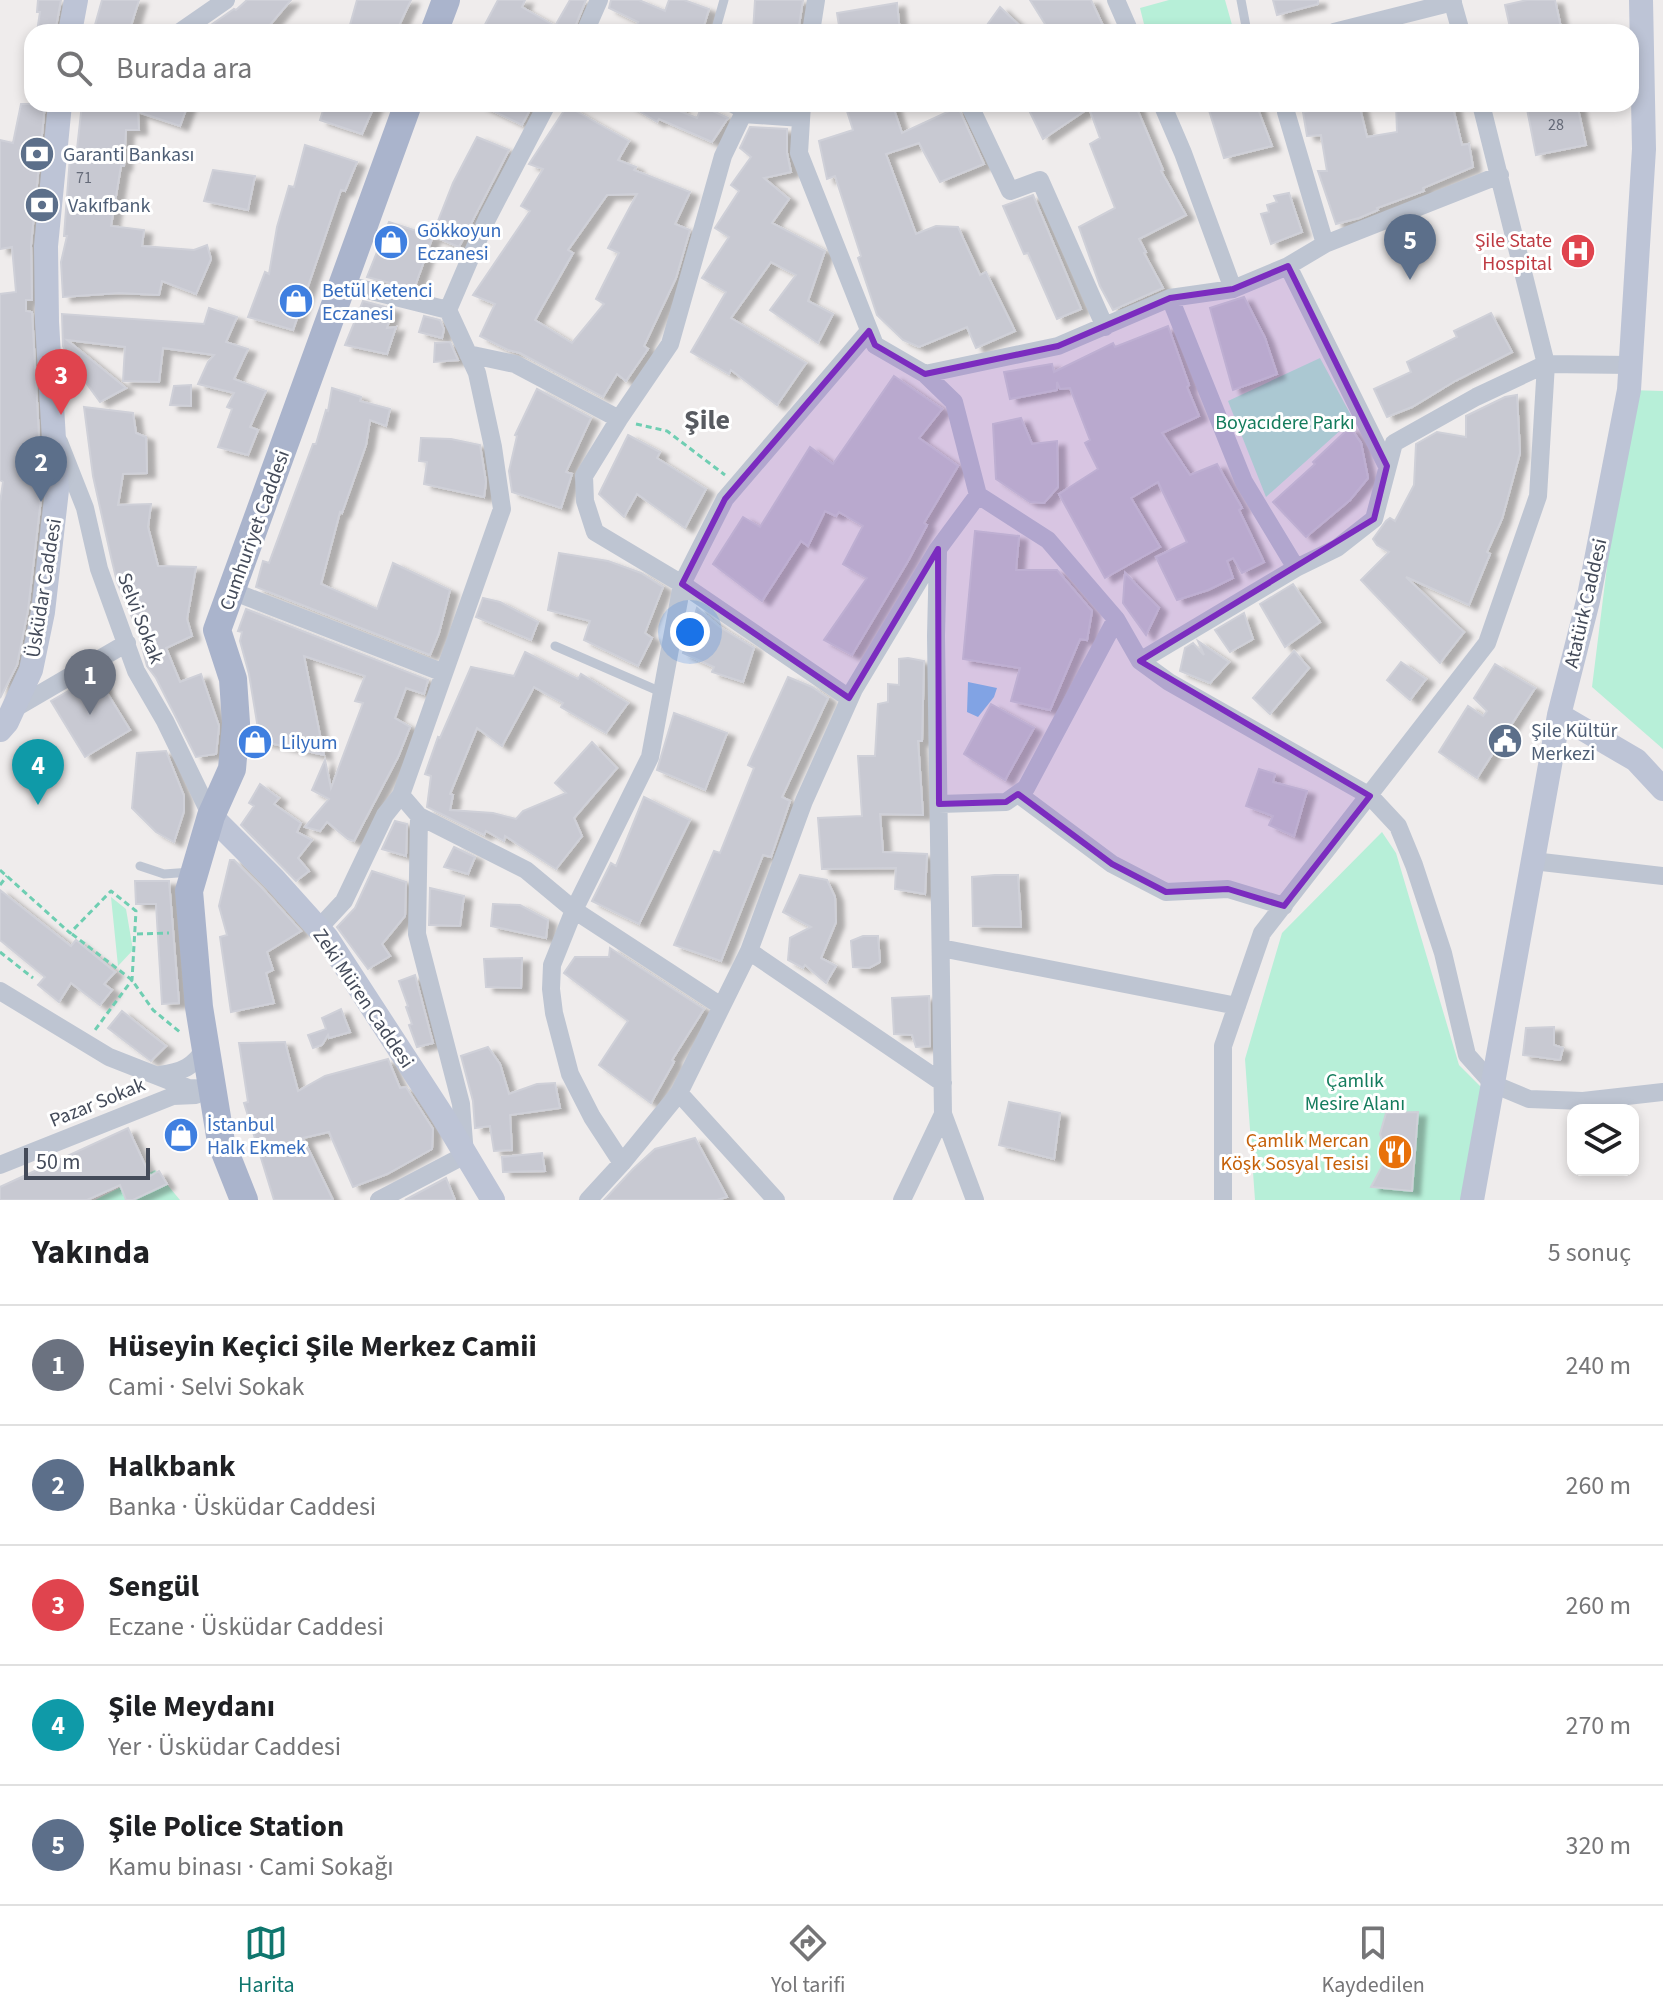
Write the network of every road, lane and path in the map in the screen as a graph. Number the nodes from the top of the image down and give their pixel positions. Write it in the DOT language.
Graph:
graph roads {
  1 [pos="76,0"];
  2 [pos="226,0"];
  3 [pos="446,0"];
  4 [pos="599,0"];
  5 [pos="724,0"];
  6 [pos="816,0"];
  7 [pos="1116,0"];
  8 [pos="1241,0"];
  9 [pos="1641,0"];
  10 [pos="1453,1"];
  11 [pos="72,24"];
  12 [pos="192,24"];
  13 [pos="437,24"];
  14 [pos="588,24"];
  15 [pos="717,24"];
  16 [pos="812,24"];
  17 [pos="1126,24"];
  18 [pos="1246,24"];
  19 [pos="1365,24"];
  20 [pos="1459,24"];
  21 [pos="59,112"];
  22 [pos="405,112"];
  23 [pos="543,112"];
  24 [pos="739,112"];
  25 [pos="782,112"];
  26 [pos="802,112"];
  27 [pos="973,112"];
  28 [pos="1165,112"];
  29 [pos="1286,112"];
  30 [pos="1483,112"];
  31 [pos="743,114"];
  32 [pos="1500,175"];
  33 [pos="1325,244"];
  34 [pos="1288,266"];
  35 [pos="343,284"];
  36 [pos="1233,289"];
  37 [pos="1170,298"];
  38 [pos="448,310"];
  39 [pos="1105,327"];
  40 [pos="869,331"];
  41 [pos="468,354"];
  42 [pos="1546,364"];
  43 [pos="1631,365"];
  44 [pos="925,374"];
  45 [pos="619,419"];
  46 [pos="53,428"];
  47 [pos="1387,466"];
  48 [pos="738,484"];
  49 [pos="978,495"];
  50 [pos="938,549"];
  51 [pos="1296,568"];
  52 [pos="682,584"];
  53 [pos="232,591"];
  54 [pos="1116,619"];
  55 [pos="127,643"];
  56 [pos="555,646"];
  57 [pos="1140,661"];
  58 [pos="444,673"];
  59 [pos="661,692"];
  60 [pos="849,698"];
  61 [pos="1559,715"];
  62 [pos="6,720"];
  63 [pos="1663,789"];
  64 [pos="1018,794"];
  65 [pos="401,795"];
  66 [pos="1370,796"];
  67 [pos="939,804"];
  68 [pos="211,816"];
  69 [pos="419,816"];
  70 [pos="1533,861"];
  71 [pos="140,866"];
  72 [pos="0,870"];
  73 [pos="195,872"];
  74 [pos="7,876"];
  75 [pos="1663,876"];
  76 [pos="0,885"];
  77 [pos="1284,906"];
  78 [pos="574,910"];
  79 [pos="318,929"];
  80 [pos="70,933"];
  81 [pos="177,933"];
  82 [pos="137,934"];
  83 [pos="941,948"];
  84 [pos="749,951"];
  85 [pos="0,952"];
  86 [pos="33,978"];
  87 [pos="132,980"];
  88 [pos="0,991"];
  89 [pos="721,1006"];
  90 [pos="1237,1006"];
  91 [pos="85,1043"];
  92 [pos="198,1044"];
  93 [pos="157,1075"];
  94 [pos="943,1083"];
  95 [pos="1493,1084"];
  96 [pos="212,1089"];
  97 [pos="1663,1092"];
  98 [pos="679,1093"];
  99 [pos="943,1114"];
  100 [pos="465,1155"];
  101 [pos="622,1163"];
  102 [pos="0,1165"];
  103 [pos="244,1200"];
  104 [pos="379,1200"];
  105 [pos="493,1200"];
  106 [pos="588,1200"];
  107 [pos="776,1200"];
  108 [pos="902,1200"];
  109 [pos="975,1200"];
  110 [pos="1223,1200"];
  111 [pos="1472,1200"];
  1 -- 11 [label="street"];
  2 -- 12 [label="street"];
  3 -- 13 [label="main road"];
  4 -- 14 [label="street"];
  5 -- 15 [label="lane"];
  6 -- 16 [label="street"];
  7 -- 17 [label="street"];
  8 -- 18 [label="lane"];
  9 -- 43 [label="street, Atatürk Caddesi"];
  10 -- 19 [label="street"];
  10 -- 20 [label="street"];
  21 -- 46 [label="street, Üsküdar Caddesi"];
  22 -- 35 [label="main road, Cumhuriyet Caddesi"];
  23 -- 38 [label="street"];
  24 -- 31 [label="lane"];
  25 -- 31 [label="street"];
  26 -- 40 [label="street"];
  27 -- 39 [label="street"];
  28 -- 36 [label="street"];
  29 -- 33 [label="street"];
  30 -- 32 [label="street"];
  31 -- 45 [label="street"];
  32 -- 33 [label="street"];
  32 -- 42 [label="street"];
  33 -- 34 [label="street"];
  34 -- 36 [label="street"];
  34 -- 47 [label="street"];
  35 -- 38 [label="street"];
  35 -- 53 [label="main road, Cumhuriyet Caddesi"];
  36 -- 37 [label="street"];
  37 -- 39 [label="street"];
  37 -- 51 [label="street"];
  38 -- 41 [label="street"];
  39 -- 44 [label="street"];
  40 -- 44 [label="street"];
  40 -- 48 [label="street"];
  41 -- 45 [label="street"];
  41 -- 58 [label="street"];
  42 -- 43 [label="street"];
  42 -- 47 [label="street"];
  42 -- 66 [label="street"];
  43 -- 61 [label="street, Atatürk Caddesi"];
  44 -- 49 [label="street"];
  45 -- 48 [label="path"];
  45 -- 52 [label="street"];
  46 -- 55 [label="street, Selvi Sokak"];
  46 -- 62 [label="street, Üsküdar Caddesi"];
  47 -- 51 [label="street"];
  48 -- 52 [label="street"];
  49 -- 50 [label="street"];
  49 -- 54 [label="street"];
  50 -- 60 [label="street"];
  50 -- 67 [label="street"];
  51 -- 57 [label="street"];
  52 -- 59 [label="street"];
  52 -- 60 [label="street"];
  53 -- 58 [label="street"];
  53 -- 68 [label="main road, Cumhuriyet Caddesi"];
  54 -- 57 [label="street"];
  54 -- 64 [label="street"];
  55 -- 62 [label="street"];
  55 -- 68 [label="street, Selvi Sokak"];
  56 -- 59 [label="lane"];
  57 -- 66 [label="street"];
  58 -- 65 [label="street"];
  59 -- 78 [label="street"];
  60 -- 84 [label="street"];
  61 -- 63 [label="street"];
  61 -- 70 [label="street, Atatürk Caddesi"];
  64 -- 67 [label="street"];
  64 -- 77 [label="street"];
  65 -- 69 [label="street"];
  65 -- 79 [label="street"];
  66 -- 77 [label="street"];
  66 -- 95 [label="street"];
  67 -- 83 [label="street"];
  68 -- 73 [label="main road, Cumhuriyet Caddesi"];
  68 -- 79 [label="street, Zeki Müren Caddesi"];
  69 -- 78 [label="street"];
  69 -- 100 [label="street"];
  70 -- 75 [label="street"];
  70 -- 95 [label="street, Atatürk Caddesi"];
  71 -- 73 [label="lane"];
  72 -- 74 [label="path"];
  73 -- 92 [label="main road, Cumhuriyet Caddesi"];
  74 -- 76 [label="path"];
  74 -- 80 [label="path"];
  77 -- 90 [label="street"];
  78 -- 89 [label="street"];
  78 -- 101 [label="street"];
  79 -- 100 [label="street, Zeki Müren Caddesi"];
  80 -- 82 [label="path"];
  80 -- 87 [label="path"];
  81 -- 82 [label="path"];
  82 -- 87 [label="path"];
  83 -- 90 [label="street"];
  83 -- 94 [label="street"];
  84 -- 89 [label="street"];
  84 -- 94 [label="street"];
  85 -- 86 [label="path"];
  87 -- 91 [label="path"];
  87 -- 92 [label="path"];
  88 -- 91 [label="street"];
  89 -- 98 [label="street"];
  90 -- 110 [label="street"];
  91 -- 93 [label="street"];
  92 -- 93 [label="street"];
  92 -- 96 [label="main road, Cumhuriyet Caddesi"];
  93 -- 96 [label="street"];
  94 -- 99 [label="street"];
  95 -- 97 [label="street"];
  95 -- 111 [label="street, Atatürk Caddesi"];
  96 -- 102 [label="street, Pazar Sokak"];
  96 -- 103 [label="main road, Cumhuriyet Caddesi"];
  98 -- 101 [label="street"];
  98 -- 107 [label="street"];
  99 -- 108 [label="street"];
  99 -- 109 [label="street"];
  100 -- 104 [label="street"];
  100 -- 105 [label="street, Zeki Müren Caddesi"];
  101 -- 106 [label="street"];
}
